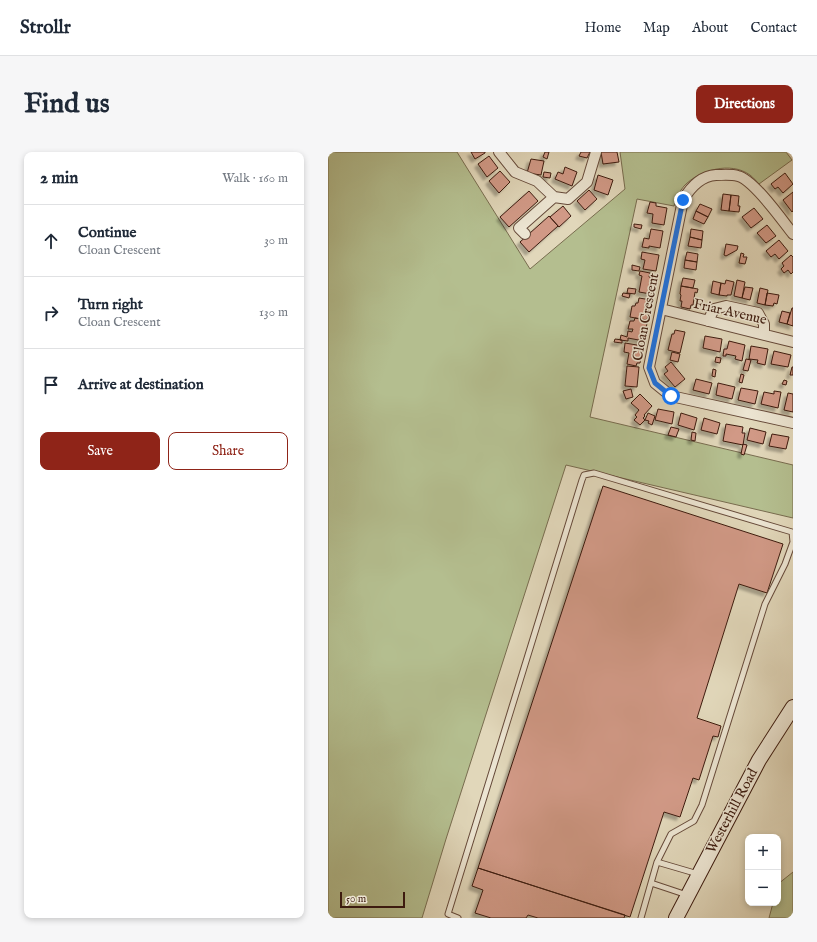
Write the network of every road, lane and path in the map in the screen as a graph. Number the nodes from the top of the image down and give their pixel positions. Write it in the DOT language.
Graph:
graph roads {
  1 [pos="499,152"];
  2 [pos="596,152"];
  3 [pos="554,197"];
  4 [pos="525,234"];
  5 [pos="793,234"];
  6 [pos="661,309"];
  7 [pos="708,321"];
  8 [pos="764,334"];
  9 [pos="793,342"];
  10 [pos="793,423"];
  11 [pos="793,707"];
  12 [pos="657,862"];
  13 [pos="699,874"];
  14 [pos="651,883"];
  15 [pos="688,895"];
  16 [pos="458,918"];
  17 [pos="641,918"];
  18 [pos="676,918"];
  1 -- 3 [label="street"];
  2 -- 3 [label="street"];
  3 -- 4 [label="street"];
  5 -- 6 [label="street, Cloan Crescent"];
  6 -- 7 [label="street, Friar Avenue"];
  6 -- 10 [label="street, Cloan Crescent"];
  7 -- 8 [label="street, Friar Avenue"];
  7 -- 8 [label="street"];
  8 -- 9 [label="street, Friar Avenue"];
  11 -- 13 [label="street, Westerhill Road"];
  12 -- 13 [label="lane"];
  12 -- 14 [label="lane"];
  12 -- 16 [label="lane"];
  13 -- 15 [label="street, Westerhill Road"];
  14 -- 15 [label="lane"];
  14 -- 17 [label="lane"];
  15 -- 18 [label="street, Westerhill Road"];
}
